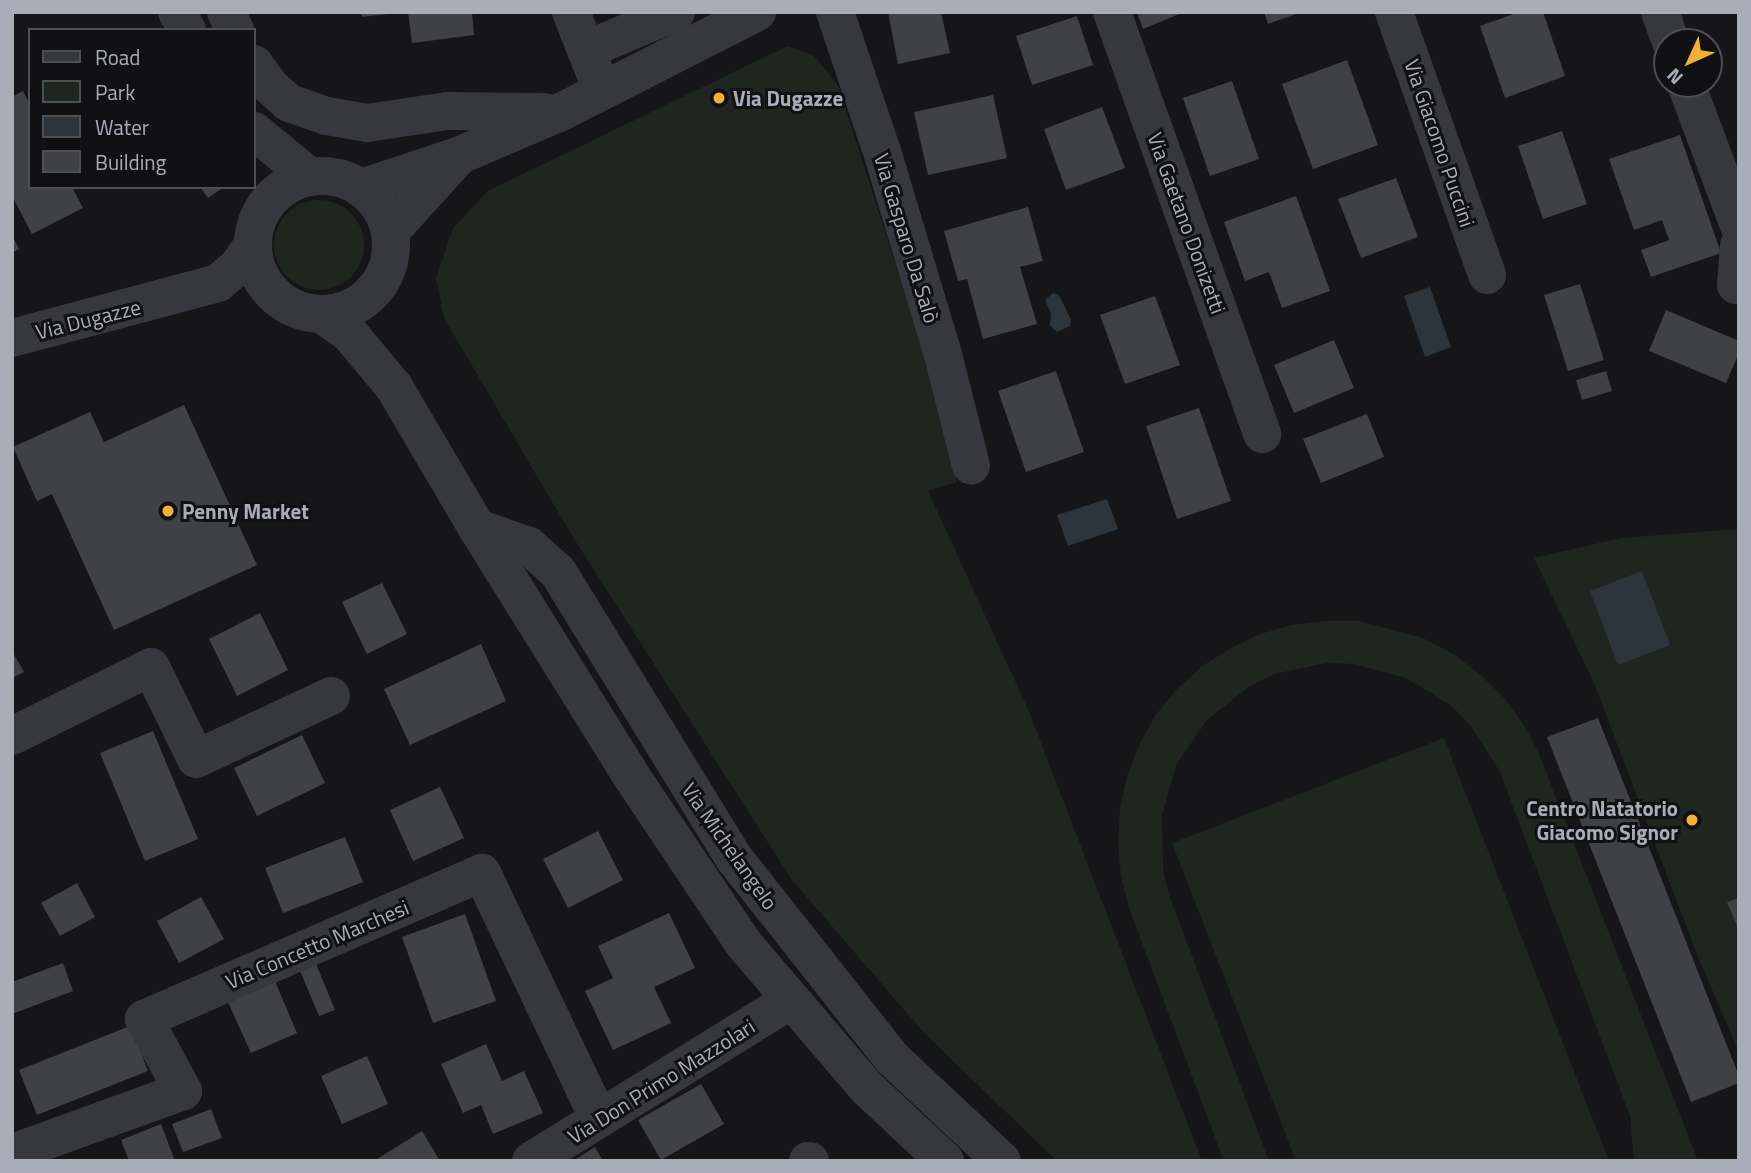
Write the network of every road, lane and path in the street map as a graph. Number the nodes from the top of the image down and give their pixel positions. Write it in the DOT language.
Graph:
graph roads {
  1 [pos="177,12"];
  2 [pos="226,12"];
  3 [pos="571,12"];
  4 [pos="676,12"];
  5 [pos="757,12"];
  6 [pos="835,12"];
  7 [pos="1112,12"];
  8 [pos="1394,12"];
  9 [pos="186,28"];
  10 [pos="234,28"];
  11 [pos="586,50"];
  12 [pos="256,67"];
  13 [pos="603,91"];
  14 [pos="1691,98"];
  15 [pos="561,112"];
  16 [pos="256,133"];
  17 [pos="458,156"];
  18 [pos="256,161"];
  19 [pos="310,177"];
  20 [pos="361,188"];
  21 [pos="268,200"];
  22 [pos="1739,226"];
  23 [pos="390,232"];
  24 [pos="1739,245"];
  25 [pos="252,246"];
  26 [pos="1487,275"];
  27 [pos="1736,285"];
  28 [pos="373,293"];
  29 [pos="277,298"];
  30 [pos="163,300"];
  31 [pos="323,315"];
  32 [pos="12,338"];
  33 [pos="394,387"];
  34 [pos="1262,434"];
  35 [pos="971,466"];
  36 [pos="477,528"];
  37 [pos="331,696"];
  38 [pos="12,736"];
  39 [pos="791,1000"];
  40 [pos="599,1119"];
  41 [pos="12,1153"];
  42 [pos="531,1161"];
  43 [pos="945,1161"];
  44 [pos="1002,1161"];
  1 -- 9 [label="street"];
  2 -- 10 [label="street"];
  3 -- 11 [label="street"];
  4 -- 11 [label="street"];
  5 -- 13 [label="street"];
  6 -- 35 [label="street, Via Gasparo Da Salò"];
  7 -- 34 [label="street, Via Gaetano Donizetti"];
  8 -- 26 [label="street, Via Giacomo Puccini"];
  11 -- 13 [label="street"];
  12 -- 15 [label="street"];
  13 -- 15 [label="street"];
  14 -- 22 [label="street"];
  15 -- 17 [label="street"];
  16 -- 19 [label="street"];
  17 -- 20 [label="street"];
  17 -- 23 [label="street"];
  18 -- 21 [label="street"];
  19 -- 20 [label="street"];
  19 -- 21 [label="street"];
  20 -- 23 [label="street"];
  21 -- 25 [label="street"];
  23 -- 28 [label="street"];
  24 -- 27 [label="street"];
  25 -- 29 [label="street"];
  25 -- 30 [label="street, Via Dugazze"];
  28 -- 31 [label="street"];
  28 -- 33 [label="street, Via Michelangelo"];
  29 -- 30 [label="street, Via Dugazze"];
  29 -- 31 [label="street"];
  30 -- 32 [label="street, Via Dugazze"];
  31 -- 33 [label="street, Via Michelangelo"];
  33 -- 36 [label="street, Via Michelangelo"];
  36 -- 39 [label="street, Via Michelangelo"];
  36 -- 44 [label="street, Via Michelangelo"];
  37 -- 38 [label="street"];
  39 -- 40 [label="street, Via Don Primo Mazzolari"];
  39 -- 43 [label="street, Via Michelangelo"];
  40 -- 41 [label="street, Via Concetto Marchesi"];
  40 -- 42 [label="street, Via Don Primo Mazzolari"];
}
